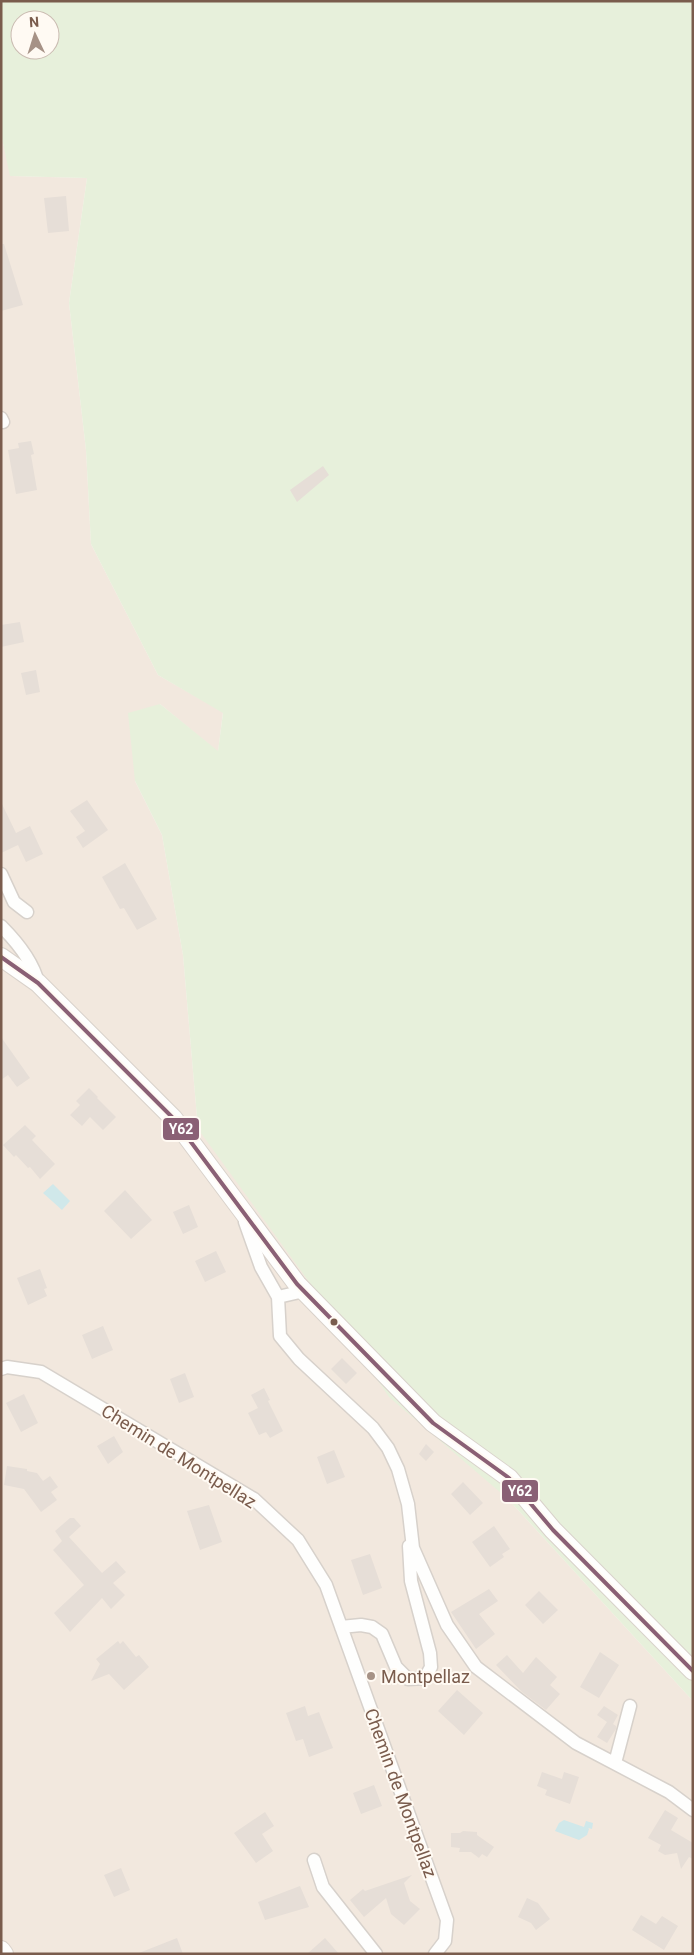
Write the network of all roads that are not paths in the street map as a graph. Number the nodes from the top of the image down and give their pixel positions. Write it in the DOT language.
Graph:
graph roads {
  1 [pos="1,874"];
  2 [pos="26,912"];
  3 [pos="1,926"];
  4 [pos="1,957"];
  5 [pos="38,983"];
  6 [pos="240,1208"];
  7 [pos="304,1291"];
  8 [pos="278,1297"];
  9 [pos="1,1369"];
  10 [pos="411,1533"];
  11 [pos="341,1627"];
  12 [pos="693,1671"];
  13 [pos="630,1706"];
  14 [pos="614,1763"];
  15 [pos="693,1810"];
  16 [pos="314,1860"];
  17 [pos="1,1950"];
  18 [pos="442,1952"];
  19 [pos="4,1954"];
  20 [pos="376,1954"];
  1 -- 2 [label="street"];
  3 -- 5 [label="street"];
  4 -- 5 [label="main road"];
  5 -- 6 [label="main road"];
  6 -- 7 [label="main road"];
  6 -- 8 [label="street"];
  7 -- 8 [label="street"];
  7 -- 12 [label="main road"];
  8 -- 10 [label="street"];
  9 -- 11 [label="street, Chemin de Montpellaz"];
  10 -- 11 [label="street"];
  10 -- 14 [label="street"];
  11 -- 18 [label="street, Chemin de Montpellaz"];
  13 -- 14 [label="street"];
  14 -- 15 [label="street"];
  16 -- 20 [label="street"];
  17 -- 19 [label="main road"];
}
